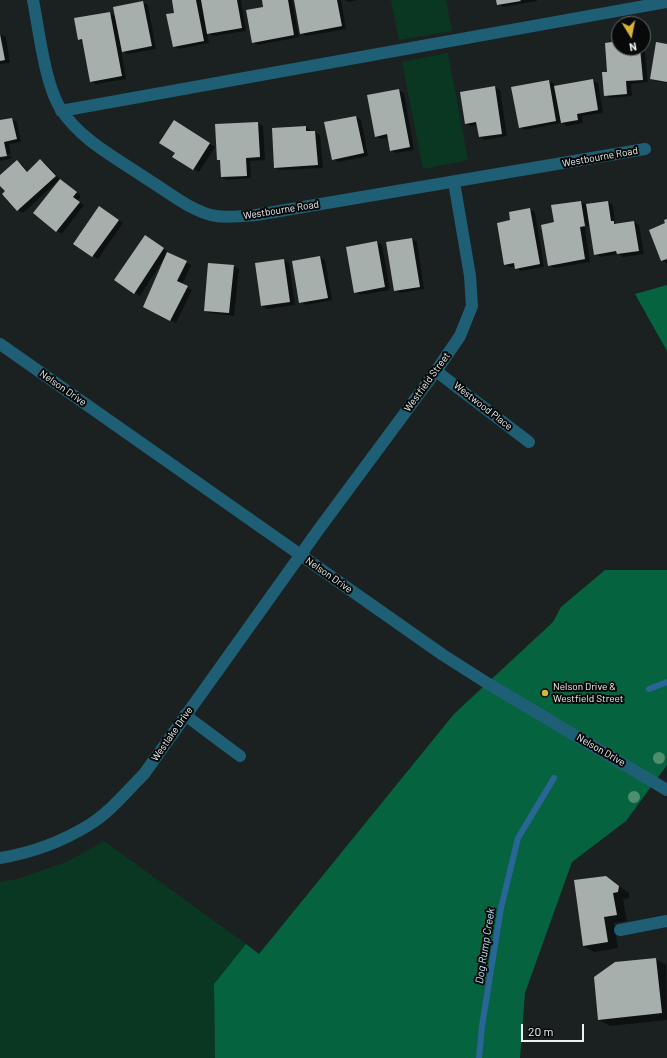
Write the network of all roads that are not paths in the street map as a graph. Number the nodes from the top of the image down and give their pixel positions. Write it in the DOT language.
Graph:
graph roads {
  1 [pos="33,0"];
  2 [pos="667,2"];
  3 [pos="61,111"];
  4 [pos="645,149"];
  5 [pos="454,182"];
  6 [pos="0,344"];
  7 [pos="436,371"];
  8 [pos="529,442"];
  9 [pos="301,555"];
  10 [pos="185,716"];
  11 [pos="240,756"];
  12 [pos="667,790"];
  13 [pos="0,858"];
  14 [pos="667,921"];
  15 [pos="620,930"];
  1 -- 3 [label="street, Westbourne Road"];
  2 -- 3 [label="street"];
  3 -- 5 [label="street, Westbourne Road"];
  4 -- 5 [label="street, Westbourne Road"];
  5 -- 7 [label="street, Westfield Street"];
  6 -- 9 [label="street, Nelson Drive"];
  7 -- 8 [label="street, Westwood Place"];
  7 -- 9 [label="street, Westfield Street"];
  9 -- 10 [label="street, Westlake Drive"];
  9 -- 12 [label="street, Nelson Drive"];
  10 -- 11 [label="street"];
  10 -- 13 [label="street, Westlake Drive"];
  14 -- 15 [label="street"];
}
